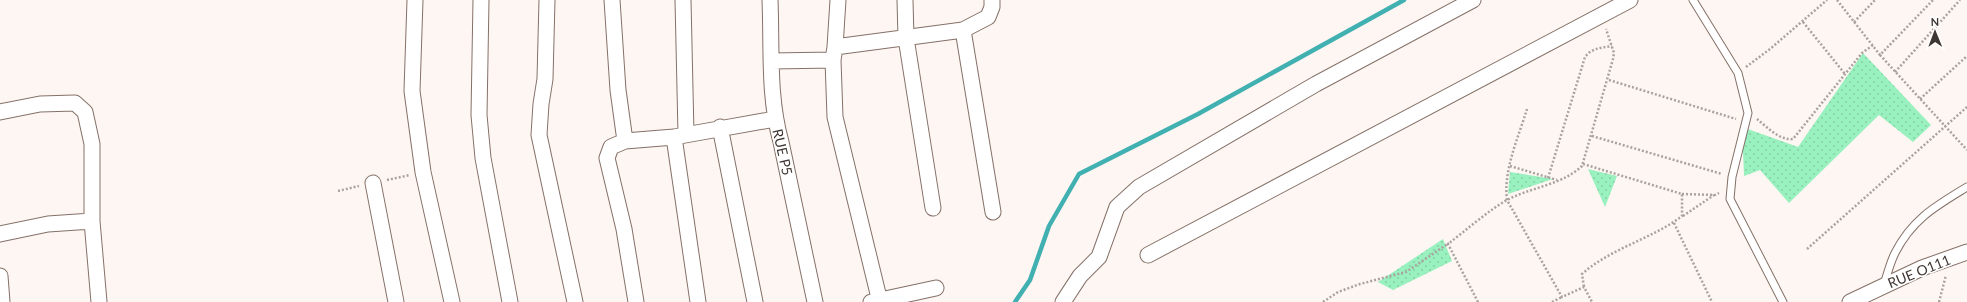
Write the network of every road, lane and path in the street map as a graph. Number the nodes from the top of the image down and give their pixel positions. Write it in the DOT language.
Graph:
graph roads {
  1 [pos="414,0"];
  2 [pos="481,0"];
  3 [pos="547,0"];
  4 [pos="612,0"];
  5 [pos="683,0"];
  6 [pos="770,0"];
  7 [pos="838,0"];
  8 [pos="906,0"];
  9 [pos="992,0"];
  10 [pos="1473,0"];
  11 [pos="1630,0"];
  12 [pos="1693,0"];
  13 [pos="1827,0"];
  14 [pos="1837,0"];
  15 [pos="1876,0"];
  16 [pos="1933,0"];
  17 [pos="1960,0"];
  18 [pos="1601,16"];
  19 [pos="1803,22"];
  20 [pos="1854,22"];
  21 [pos="963,30"];
  22 [pos="906,38"];
  23 [pos="1873,45"];
  24 [pos="1612,46"];
  25 [pos="834,54"];
  26 [pos="1880,55"];
  27 [pos="1967,56"];
  28 [pos="772,61"];
  29 [pos="1895,72"];
  30 [pos="1738,73"];
  31 [pos="1845,74"];
  32 [pos="1609,80"];
  33 [pos="1920,99"];
  34 [pos="1967,107"];
  35 [pos="1527,108"];
  36 [pos="0,112"];
  37 [pos="1748,113"];
  38 [pos="775,119"];
  39 [pos="1747,123"];
  40 [pos="720,127"];
  41 [pos="1946,127"];
  42 [pos="680,135"];
  43 [pos="1592,136"];
  44 [pos="625,141"];
  45 [pos="1967,150"];
  46 [pos="1583,164"];
  47 [pos="1510,166"];
  48 [pos="1732,177"];
  49 [pos="1548,178"];
  50 [pos="1557,180"];
  51 [pos="373,183"];
  52 [pos="1967,187"];
  53 [pos="1730,188"];
  54 [pos="1682,194"];
  55 [pos="1715,195"];
  56 [pos="1507,200"];
  57 [pos="933,208"];
  58 [pos="993,212"];
  59 [pos="1682,216"];
  60 [pos="92,221"];
  61 [pos="1674,223"];
  62 [pos="0,234"];
  63 [pos="1453,240"];
  64 [pos="1807,249"];
  65 [pos="1967,252"];
  66 [pos="1148,255"];
  67 [pos="1950,258"];
  68 [pos="0,276"];
  69 [pos="1884,285"];
  70 [pos="1584,287"];
  71 [pos="936,288"];
  72 [pos="1562,297"];
  73 [pos="876,301"];
  74 [pos="2,302"];
  75 [pos="99,302"];
  76 [pos="396,302"];
  77 [pos="452,302"];
  78 [pos="510,302"];
  79 [pos="575,302"];
  80 [pos="636,302"];
  81 [pos="698,302"];
  82 [pos="756,302"];
  83 [pos="815,302"];
  84 [pos="1063,302"];
  85 [pos="1323,302"];
  86 [pos="1478,302"];
  87 [pos="1552,302"];
  88 [pos="1592,302"];
  89 [pos="1712,302"];
  90 [pos="1783,302"];
  91 [pos="1850,302"];
  92 [pos="1940,302"];
  1 -- 77 [label="street"];
  2 -- 78 [label="street"];
  3 -- 79 [label="street"];
  4 -- 44 [label="street"];
  5 -- 42 [label="street"];
  6 -- 28 [label="street, RUE P5"];
  7 -- 25 [label="street"];
  8 -- 22 [label="street"];
  9 -- 21 [label="street"];
  10 -- 84 [label="street"];
  11 -- 18 [label="street"];
  12 -- 30 [label="lane"];
  13 -- 19 [label="path"];
  14 -- 20 [label="path"];
  15 -- 20 [label="path"];
  16 -- 26 [label="path"];
  17 -- 29 [label="path"];
  18 -- 24 [label="path"];
  18 -- 66 [label="street"];
  19 -- 30 [label="path"];
  19 -- 31 [label="path"];
  20 -- 23 [label="path"];
  21 -- 22 [label="street"];
  21 -- 58 [label="street"];
  22 -- 25 [label="street"];
  22 -- 57 [label="street"];
  23 -- 26 [label="path"];
  23 -- 31 [label="path"];
  24 -- 32 [label="path"];
  24 -- 49 [label="path"];
  25 -- 28 [label="street"];
  25 -- 73 [label="street"];
  26 -- 29 [label="path"];
  27 -- 33 [label="path"];
  28 -- 38 [label="street, RUE P5"];
  29 -- 33 [label="path"];
  30 -- 37 [label="lane"];
  31 -- 37 [label="path"];
  32 -- 39 [label="path"];
  32 -- 43 [label="path"];
  33 -- 41 [label="path"];
  34 -- 41 [label="path"];
  35 -- 47 [label="path"];
  36 -- 60 [label="street"];
  37 -- 39 [label="lane"];
  38 -- 40 [label="street"];
  38 -- 83 [label="street, RUE P5"];
  39 -- 48 [label="lane"];
  40 -- 42 [label="street"];
  40 -- 82 [label="street"];
  41 -- 45 [label="path"];
  41 -- 64 [label="path"];
  42 -- 44 [label="street"];
  42 -- 81 [label="street"];
  43 -- 46 [label="path"];
  43 -- 48 [label="path"];
  44 -- 80 [label="street"];
  46 -- 50 [label="path"];
  46 -- 54 [label="path"];
  47 -- 49 [label="path"];
  47 -- 56 [label="path"];
  48 -- 53 [label="lane"];
  49 -- 50 [label="path"];
  50 -- 56 [label="path"];
  51 -- 76 [label="street"];
  52 -- 69 [label="lane"];
  53 -- 55 [label="path"];
  53 -- 90 [label="lane"];
  54 -- 55 [label="path"];
  54 -- 59 [label="path"];
  55 -- 59 [label="path"];
  56 -- 63 [label="path"];
  56 -- 72 [label="path"];
  59 -- 61 [label="path"];
  60 -- 62 [label="street"];
  60 -- 75 [label="street"];
  61 -- 70 [label="path"];
  61 -- 89 [label="path"];
  63 -- 85 [label="path"];
  63 -- 86 [label="path"];
  65 -- 67 [label="street, RUE O111"];
  67 -- 69 [label="street, RUE O111"];
  67 -- 92 [label="path"];
  68 -- 74 [label="street"];
  69 -- 91 [label="street, RUE O111"];
  70 -- 72 [label="path"];
  70 -- 88 [label="path"];
  71 -- 73 [label="street"];
  72 -- 87 [label="path"];
}
